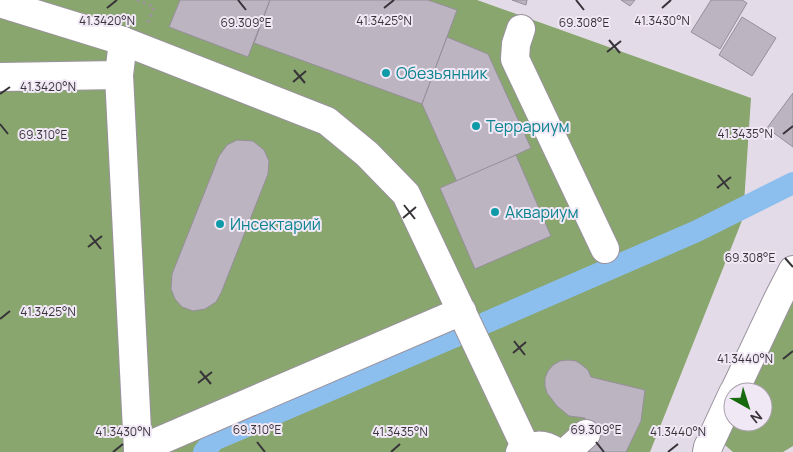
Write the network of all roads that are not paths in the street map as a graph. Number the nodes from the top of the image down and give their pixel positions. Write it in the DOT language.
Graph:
graph roads {
  1 [pos="0,3"];
  2 [pos="520,29"];
  3 [pos="123,41"];
  4 [pos="119,75"];
  5 [pos="0,76"];
  6 [pos="605,249"];
  7 [pos="793,270"];
  8 [pos="462,311"];
  9 [pos="738,382"];
  10 [pos="723,415"];
  11 [pos="586,434"];
  12 [pos="523,450"];
  13 [pos="142,451"];
  14 [pos="556,452"];
  15 [pos="566,452"];
  16 [pos="707,452"];
  1 -- 3 [label="street"];
  2 -- 6 [label="street"];
  3 -- 4 [label="street"];
  3 -- 8 [label="street"];
  4 -- 5 [label="street"];
  4 -- 13 [label="street"];
  7 -- 9 [label="street"];
  8 -- 12 [label="street"];
  8 -- 13 [label="street"];
  10 -- 16 [label="street"];
  11 -- 15 [label="street"];
  12 -- 14 [label="street"];
}
